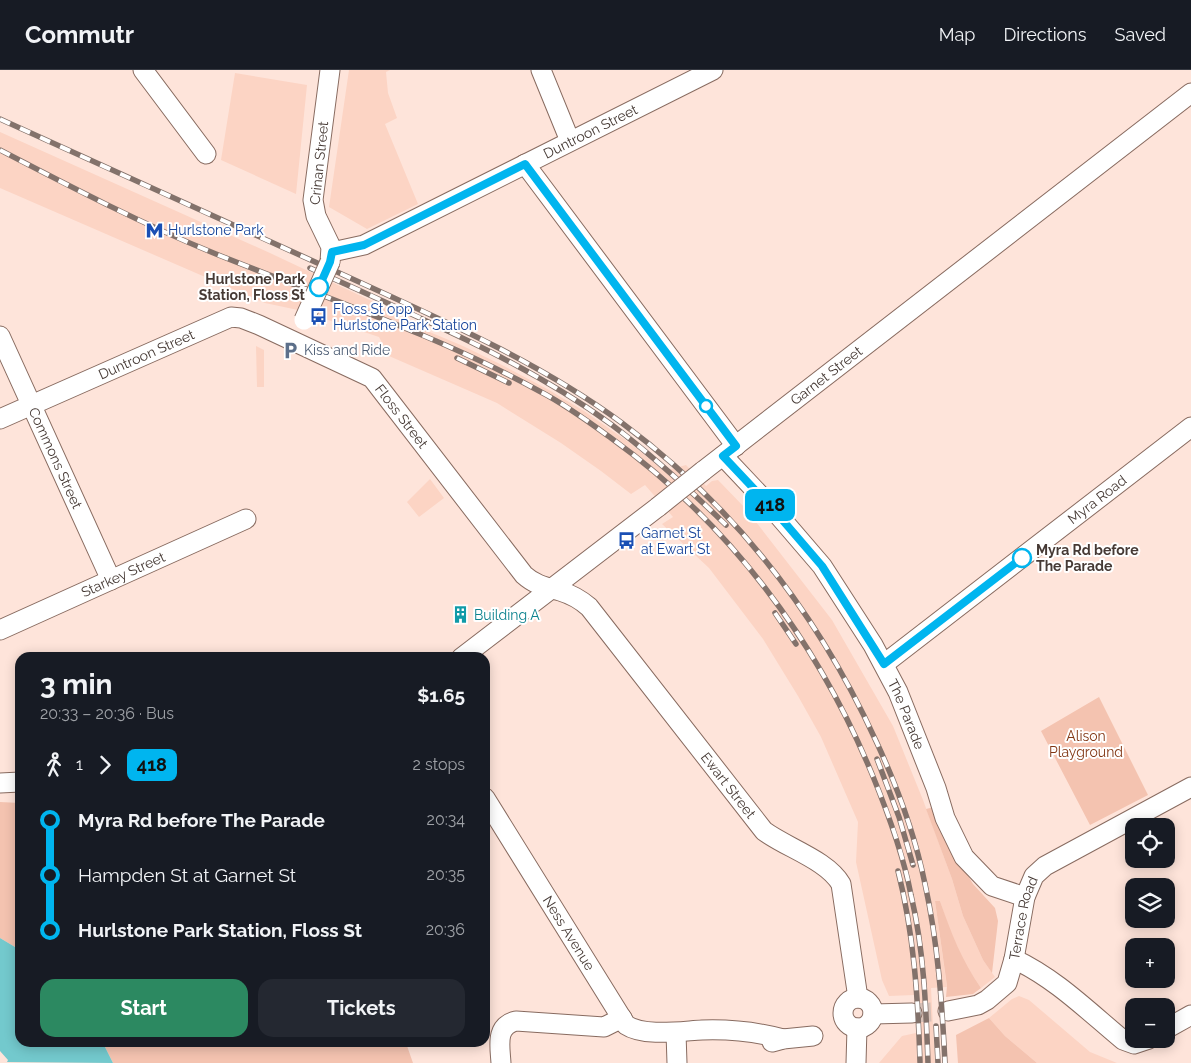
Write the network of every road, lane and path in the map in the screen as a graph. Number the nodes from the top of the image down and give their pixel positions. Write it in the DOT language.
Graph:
graph roads {
  1 [pos="143,70"];
  2 [pos="330,70"];
  3 [pos="541,70"];
  4 [pos="713,70"];
  5 [pos="1191,93"];
  6 [pos="570,141"];
  7 [pos="206,154"];
  8 [pos="525,164"];
  9 [pos="331,257"];
  10 [pos="0,336"];
  11 [pos="294,341"];
  12 [pos="32,405"];
  13 [pos="0,419"];
  14 [pos="1191,427"];
  15 [pos="729,451"];
  16 [pos="246,519"];
  17 [pos="111,580"];
  18 [pos="552,589"];
  19 [pos="0,630"];
  20 [pos="469,652"];
  21 [pos="884,664"];
  22 [pos="15,782"];
  23 [pos="0,783"];
  24 [pos="1191,787"];
  25 [pos="490,806"];
  26 [pos="1025,897"];
  27 [pos="1014,959"];
  28 [pos="858,998"];
  29 [pos="948,1011"];
  30 [pos="912,1013"];
  31 [pos="873,1014"];
  32 [pos="1191,1015"];
  33 [pos="622,1018"];
  34 [pos="1175,1024"];
  35 [pos="857,1028"];
  36 [pos="676,1033"];
  37 [pos="813,1036"];
  38 [pos="1125,1041"];
  39 [pos="501,1063"];
  40 [pos="677,1063"];
  41 [pos="856,1063"];
  1 -- 7 [label="street"];
  2 -- 9 [label="street, Crinan Street"];
  3 -- 6 [label="street"];
  4 -- 6 [label="street, Duntroon Street"];
  5 -- 15 [label="street, Garnet Street"];
  6 -- 8 [label="street, Duntroon Street"];
  8 -- 9 [label="street, Duntroon Street"];
  8 -- 15 [label="street, The Parade"];
  9 -- 11 [label="street, bridge"];
  10 -- 12 [label="street, Commons Street"];
  11 -- 12 [label="street, Duntroon Street"];
  11 -- 18 [label="street, Floss Street"];
  12 -- 13 [label="street, Duntroon Street"];
  12 -- 17 [label="street, Commons Street"];
  14 -- 21 [label="street, Myra Road"];
  15 -- 18 [label="street, Garnet Street, bridge"];
  15 -- 21 [label="street, The Parade"];
  16 -- 17 [label="street, Starkey Street"];
  17 -- 19 [label="street, Starkey Street"];
  18 -- 20 [label="street, Garnet Street"];
  18 -- 28 [label="street, Ewart Street"];
  21 -- 26 [label="street, The Parade"];
  22 -- 23 [label="street"];
  24 -- 26 [label="street, Terrace Road"];
  25 -- 33 [label="street, Ness Avenue"];
  26 -- 27 [label="street, Terrace Road"];
  27 -- 29 [label="street, Terrace Road"];
  27 -- 38 [label="street"];
  28 -- 31 [label="street"];
  28 -- 35 [label="street"];
  30 -- 31 [label="street"];
  31 -- 35 [label="street"];
  32 -- 34 [label="street"];
  33 -- 36 [label="street, Ness Avenue"];
  33 -- 39 [label="street"];
  35 -- 41 [label="street"];
  36 -- 37 [label="street, Ness Avenue"];
  36 -- 40 [label="street"];
}
